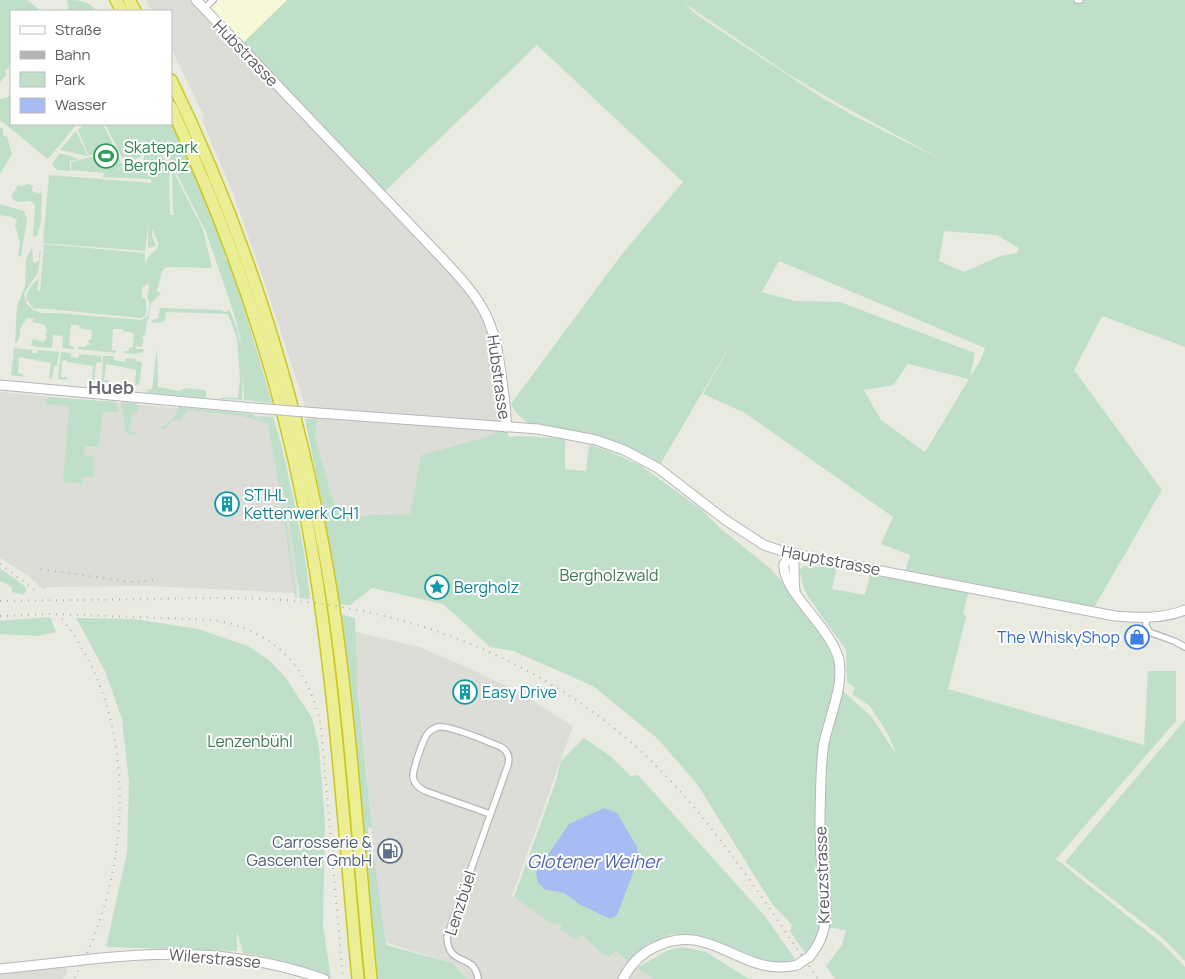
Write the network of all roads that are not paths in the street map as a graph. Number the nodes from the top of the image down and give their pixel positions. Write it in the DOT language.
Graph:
graph roads {
  1 [pos="196,0"];
  2 [pos="213,0"];
  3 [pos="204,9"];
  4 [pos="172,82"];
  5 [pos="172,108"];
  6 [pos="2,386"];
  7 [pos="506,427"];
  8 [pos="792,554"];
  9 [pos="1185,610"];
  10 [pos="1146,618"];
  11 [pos="1185,647"];
  12 [pos="490,814"];
  13 [pos="0,969"];
  14 [pos="324,979"];
  15 [pos="358,979"];
  16 [pos="371,979"];
  17 [pos="478,979"];
  18 [pos="623,979"];
  1 -- 3 [label="street, Hubstrasse"];
  2 -- 3 [label="street"];
  3 -- 7 [label="street, Hubstrasse"];
  4 -- 16 [label="highway"];
  5 -- 15 [label="highway"];
  6 -- 7 [label="street, Hubstrasse, bridge"];
  7 -- 8 [label="street, Hauptstrasse"];
  8 -- 10 [label="street, Hauptstrasse"];
  8 -- 18 [label="street, Kreuzstrasse, bridge"];
  9 -- 10 [label="street, Hauptstrasse"];
  10 -- 11 [label="street"];
  12 -- 12 [label="street, Lenzbüel"];
  12 -- 17 [label="street, Lenzbüel"];
  13 -- 14 [label="street, Wilerstrasse, bridge"];
}
